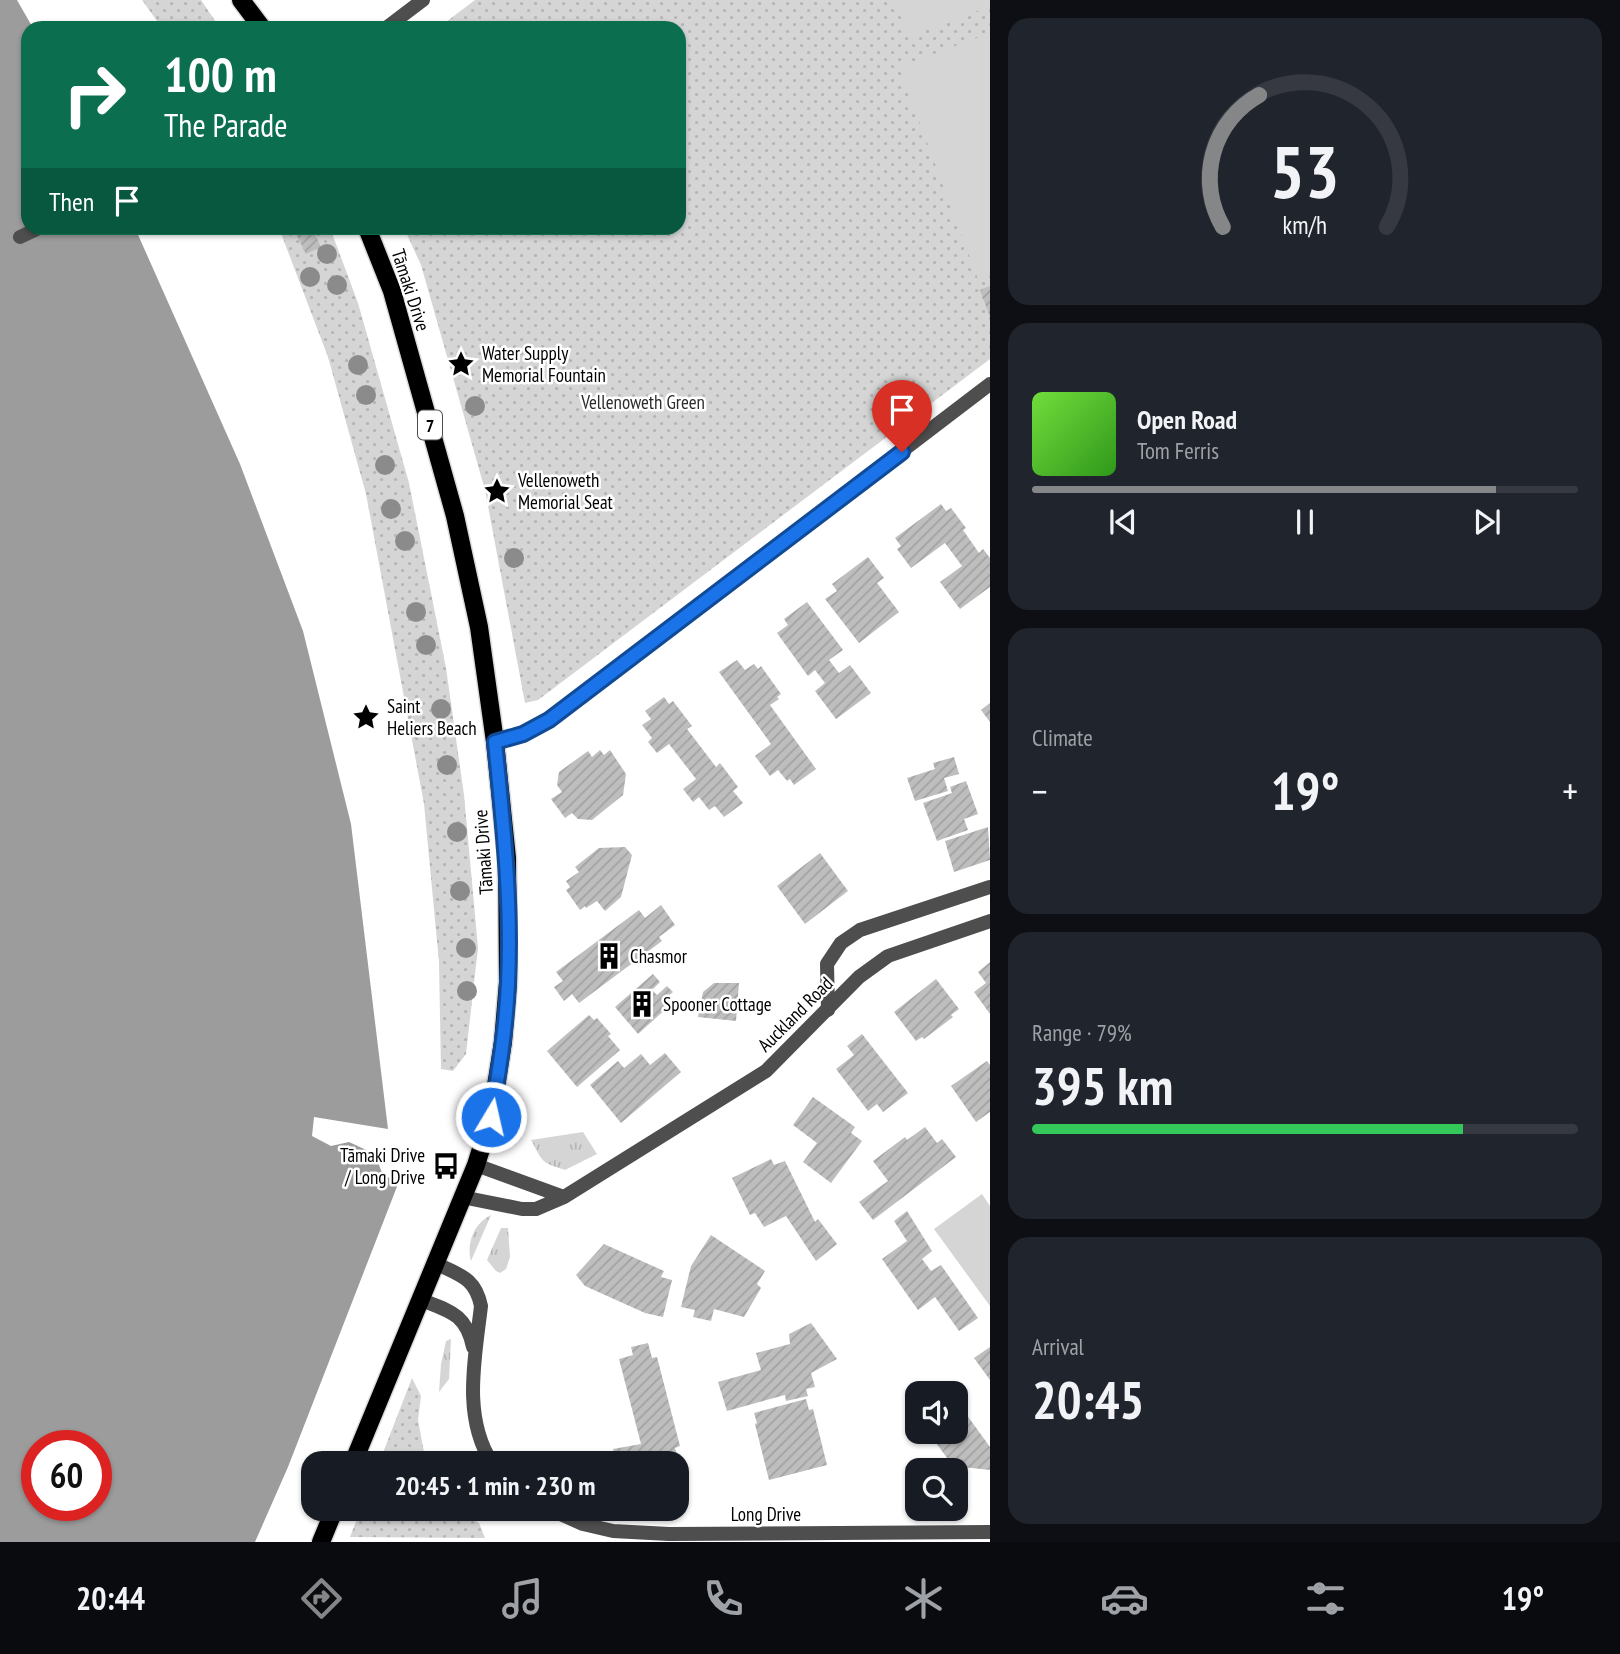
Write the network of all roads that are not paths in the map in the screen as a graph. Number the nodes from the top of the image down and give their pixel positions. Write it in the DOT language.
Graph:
graph roads {
  1 [pos="241,0"];
  2 [pos="423,0"];
  3 [pos="257,21"];
  4 [pos="395,21"];
  5 [pos="24,235"];
  6 [pos="370,235"];
  7 [pos="20,237"];
  8 [pos="990,384"];
  9 [pos="495,742"];
  10 [pos="990,887"];
  11 [pos="990,921"];
  12 [pos="828,1010"];
  13 [pos="476,1165"];
  14 [pos="462,1197"];
  15 [pos="564,1197"];
  16 [pos="435,1263"];
  17 [pos="419,1299"];
  18 [pos="475,1356"];
  19 [pos="358,1451"];
  20 [pos="486,1451"];
  21 [pos="330,1521"];
  22 [pos="576,1521"];
  23 [pos="990,1532"];
  24 [pos="615,1537"];
  25 [pos="321,1542"];
  1 -- 3 [label="main road"];
  2 -- 4 [label="street"];
  5 -- 7 [label="street"];
  6 -- 9 [label="main road, Tāmaki Drive / 7"];
  8 -- 9 [label="street"];
  9 -- 13 [label="main road, Tāmaki Drive / 7"];
  10 -- 12 [label="street"];
  11 -- 12 [label="street, Auckland Road"];
  12 -- 15 [label="street, Auckland Road"];
  13 -- 14 [label="main road, Tāmaki Drive / 7"];
  13 -- 15 [label="street"];
  14 -- 15 [label="street, Auckland Road"];
  14 -- 16 [label="main road, Tāmaki Drive / 7"];
  16 -- 17 [label="main road, Tāmaki Drive / 7"];
  16 -- 18 [label="street"];
  17 -- 18 [label="street"];
  17 -- 19 [label="main road, Tāmaki Drive / 7"];
  18 -- 20 [label="street"];
  21 -- 25 [label="main road"];
  22 -- 24 [label="street, Long Drive"];
  23 -- 24 [label="street, Long Drive"];
}
